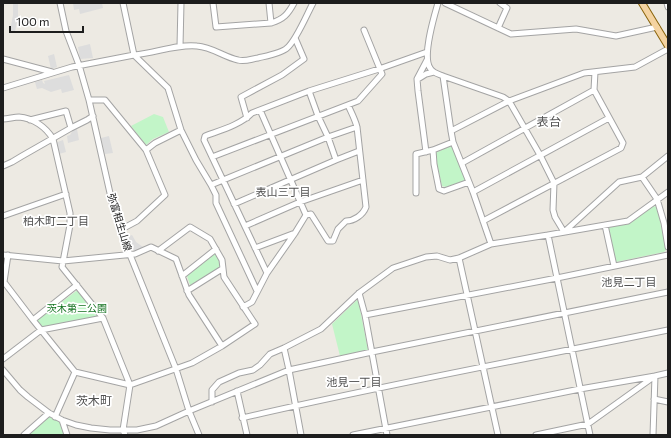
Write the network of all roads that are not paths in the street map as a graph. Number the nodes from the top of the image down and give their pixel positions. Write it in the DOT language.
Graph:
graph roads {
  1 [pos="60,3"];
  2 [pos="123,3"];
  3 [pos="181,3"];
  4 [pos="212,3"];
  5 [pos="269,3"];
  6 [pos="294,3"];
  7 [pos="312,3"];
  8 [pos="438,3"];
  9 [pos="445,3"];
  10 [pos="500,3"];
  11 [pos="642,3"];
  12 [pos="666,3"];
  13 [pos="668,7"];
  14 [pos="271,23"];
  15 [pos="498,28"];
  16 [pos="657,28"];
  17 [pos="364,30"];
  18 [pos="295,38"];
  19 [pos="180,46"];
  20 [pos="668,48"];
  21 [pos="427,52"];
  22 [pos="134,55"];
  23 [pos="3,59"];
  24 [pos="427,60"];
  25 [pos="79,65"];
  26 [pos="379,69"];
  27 [pos="52,72"];
  28 [pos="434,72"];
  29 [pos="595,72"];
  30 [pos="443,76"];
  31 [pos="417,79"];
  32 [pos="3,88"];
  33 [pos="594,90"];
  34 [pos="309,91"];
  35 [pos="89,100"];
  36 [pos="509,101"];
  37 [pos="348,104"];
  38 [pos="260,110"];
  39 [pos="93,116"];
  40 [pos="318,116"];
  41 [pos="247,118"];
  42 [pos="609,118"];
  43 [pos="3,120"];
  44 [pos="30,120"];
  45 [pos="357,127"];
  46 [pos="71,128"];
  47 [pos="525,128"];
  48 [pos="181,130"];
  49 [pos="451,131"];
  50 [pos="270,134"];
  51 [pos="328,137"];
  52 [pos="52,139"];
  53 [pos="454,142"];
  54 [pos="146,150"];
  55 [pos="433,150"];
  56 [pos="359,151"];
  57 [pos="426,152"];
  58 [pos="540,155"];
  59 [pos="668,156"];
  60 [pos="212,157"];
  61 [pos="280,157"];
  62 [pos="336,160"];
  63 [pos="462,163"];
  64 [pos="3,166"];
  65 [pos="642,177"];
  66 [pos="223,180"];
  67 [pos="290,180"];
  68 [pos="362,180"];
  69 [pos="469,182"];
  70 [pos="554,183"];
  71 [pos="211,185"];
  72 [pos="473,192"];
  73 [pos="668,192"];
  74 [pos="416,193"];
  75 [pos="66,194"];
  76 [pos="657,199"];
  77 [pos="300,202"];
  78 [pos="234,204"];
  79 [pos="3,215"];
  80 [pos="306,215"];
  81 [pos="483,221"];
  82 [pos="666,223"];
  83 [pos="604,225"];
  84 [pos="244,226"];
  85 [pos="120,230"];
  86 [pos="295,232"];
  87 [pos="564,232"];
  88 [pos="548,235"];
  89 [pos="491,244"];
  90 [pos="668,247"];
  91 [pos="216,248"];
  92 [pos="255,248"];
  93 [pos="158,251"];
  94 [pos="129,254"];
  95 [pos="5,255"];
  96 [pos="668,255"];
  97 [pos="459,258"];
  98 [pos="62,261"];
  99 [pos="614,266"];
  100 [pos="222,269"];
  101 [pos="267,273"];
  102 [pos="182,276"];
  103 [pos="557,278"];
  104 [pos="77,285"];
  105 [pos="187,291"];
  106 [pos="257,291"];
  107 [pos="668,292"];
  108 [pos="359,293"];
  109 [pos="468,295"];
  110 [pos="244,306"];
  111 [pos="564,313"];
  112 [pos="365,315"];
  113 [pos="103,318"];
  114 [pos="33,320"];
  115 [pos="42,330"];
  116 [pos="668,330"];
  117 [pos="475,331"];
  118 [pos="222,346"];
  119 [pos="284,348"];
  120 [pos="572,350"];
  121 [pos="372,352"];
  122 [pos="3,359"];
  123 [pos="484,367"];
  124 [pos="176,369"];
  125 [pos="290,370"];
  126 [pos="75,372"];
  127 [pos="668,373"];
  128 [pos="4,374"];
  129 [pos="655,376"];
  130 [pos="130,385"];
  131 [pos="378,388"];
  132 [pos="580,389"];
  133 [pos="237,391"];
  134 [pos="654,399"];
  135 [pos="212,402"];
  136 [pos="668,402"];
  137 [pos="296,405"];
  138 [pos="492,407"];
  139 [pos="189,411"];
  140 [pos="49,413"];
  141 [pos="56,416"];
  142 [pos="242,418"];
  143 [pos="62,420"];
  144 [pos="588,424"];
  145 [pos="386,428"];
  146 [pos="124,433"];
  147 [pos="24,435"];
  148 [pos="67,435"];
  149 [pos="199,435"];
  150 [pos="247,435"];
  151 [pos="301,435"];
  152 [pos="353,435"];
  153 [pos="387,435"];
  154 [pos="498,435"];
  155 [pos="536,435"];
  156 [pos="590,435"];
  157 [pos="653,435"];
  1 -- 25 [label="street, 弥富相生山線"];
  2 -- 22 [label="street"];
  3 -- 19 [label="street"];
  4 -- 14 [label="street"];
  5 -- 14 [label="street"];
  6 -- 14 [label="street"];
  7 -- 18 [label="street"];
  8 -- 21 [label="street"];
  9 -- 15 [label="street"];
  10 -- 15 [label="street"];
  11 -- 16 [label="main road"];
  12 -- 13 [label="street"];
  15 -- 16 [label="street"];
  16 -- 20 [label="main road"];
  17 -- 26 [label="street"];
  18 -- 19 [label="street"];
  18 -- 41 [label="street"];
  19 -- 22 [label="street"];
  20 -- 29 [label="street"];
  21 -- 24 [label="street"];
  21 -- 26 [label="street"];
  22 -- 25 [label="street"];
  22 -- 48 [label="street"];
  23 -- 27 [label="street"];
  24 -- 28 [label="street"];
  24 -- 31 [label="street"];
  25 -- 27 [label="street"];
  25 -- 35 [label="street, 弥富相生山線"];
  26 -- 34 [label="street"];
  26 -- 37 [label="street"];
  27 -- 32 [label="street"];
  28 -- 30 [label="street"];
  28 -- 31 [label="street"];
  29 -- 33 [label="street"];
  29 -- 36 [label="street"];
  30 -- 36 [label="street"];
  30 -- 49 [label="street"];
  31 -- 57 [label="street"];
  33 -- 42 [label="street"];
  33 -- 47 [label="street"];
  34 -- 38 [label="street"];
  34 -- 40 [label="street"];
  35 -- 39 [label="street, 弥富相生山線"];
  35 -- 54 [label="street"];
  36 -- 47 [label="street"];
  36 -- 49 [label="street"];
  37 -- 40 [label="street"];
  37 -- 45 [label="street"];
  38 -- 41 [label="street"];
  38 -- 50 [label="street"];
  39 -- 46 [label="street"];
  39 -- 85 [label="street, 弥富相生山線"];
  40 -- 50 [label="street"];
  40 -- 51 [label="street"];
  41 -- 60 [label="street"];
  42 -- 58 [label="street"];
  42 -- 70 [label="street"];
  43 -- 44 [label="street"];
  44 -- 46 [label="street"];
  44 -- 52 [label="street"];
  45 -- 51 [label="street"];
  45 -- 56 [label="street"];
  46 -- 52 [label="street"];
  47 -- 58 [label="street"];
  47 -- 63 [label="street"];
  48 -- 54 [label="street"];
  48 -- 71 [label="street"];
  49 -- 53 [label="street"];
  50 -- 60 [label="street"];
  50 -- 61 [label="street"];
  51 -- 61 [label="street"];
  51 -- 62 [label="street"];
  52 -- 64 [label="street"];
  52 -- 75 [label="street"];
  53 -- 55 [label="street"];
  53 -- 63 [label="street"];
  54 -- 85 [label="street"];
  55 -- 57 [label="street"];
  55 -- 69 [label="street"];
  56 -- 62 [label="street"];
  56 -- 68 [label="street"];
  57 -- 74 [label="street"];
  58 -- 70 [label="street"];
  58 -- 72 [label="street"];
  59 -- 65 [label="street"];
  60 -- 66 [label="street"];
  61 -- 66 [label="street"];
  61 -- 67 [label="street"];
  62 -- 67 [label="street"];
  63 -- 69 [label="street"];
  65 -- 76 [label="street"];
  65 -- 87 [label="street"];
  66 -- 71 [label="street"];
  66 -- 78 [label="street"];
  67 -- 77 [label="street"];
  67 -- 78 [label="street"];
  68 -- 77 [label="street"];
  68 -- 80 [label="street"];
  69 -- 72 [label="street"];
  70 -- 81 [label="street"];
  70 -- 87 [label="street"];
  71 -- 106 [label="street"];
  72 -- 81 [label="street"];
  73 -- 76 [label="street"];
  75 -- 79 [label="street"];
  75 -- 98 [label="street"];
  76 -- 82 [label="street"];
  76 -- 83 [label="street"];
  77 -- 80 [label="street"];
  77 -- 84 [label="street"];
  78 -- 84 [label="street"];
  80 -- 86 [label="street"];
  81 -- 89 [label="street"];
  82 -- 90 [label="street"];
  83 -- 87 [label="street"];
  83 -- 99 [label="street"];
  84 -- 92 [label="street"];
  85 -- 94 [label="street, 弥富相生山線"];
  86 -- 92 [label="street"];
  86 -- 101 [label="street"];
  87 -- 88 [label="street"];
  88 -- 89 [label="street"];
  88 -- 103 [label="street"];
  89 -- 97 [label="street"];
  91 -- 93 [label="street"];
  91 -- 100 [label="street"];
  91 -- 102 [label="street"];
  92 -- 101 [label="street"];
  93 -- 94 [label="street"];
  93 -- 102 [label="street"];
  94 -- 98 [label="street"];
  94 -- 124 [label="street, 弥富相生山線"];
  95 -- 98 [label="street"];
  95 -- 114 [label="street"];
  96 -- 99 [label="street"];
  97 -- 108 [label="street"];
  97 -- 109 [label="street"];
  98 -- 104 [label="street"];
  99 -- 103 [label="street"];
  100 -- 105 [label="street"];
  100 -- 110 [label="street"];
  101 -- 106 [label="street"];
  102 -- 105 [label="street"];
  103 -- 109 [label="street"];
  103 -- 111 [label="street"];
  104 -- 113 [label="street"];
  104 -- 114 [label="street"];
  105 -- 118 [label="street"];
  106 -- 110 [label="street"];
  107 -- 111 [label="street"];
  108 -- 112 [label="street"];
  108 -- 119 [label="street"];
  109 -- 112 [label="street"];
  109 -- 117 [label="street"];
  110 -- 118 [label="street"];
  111 -- 117 [label="street"];
  111 -- 120 [label="street"];
  112 -- 121 [label="street"];
  113 -- 115 [label="street"];
  113 -- 130 [label="street"];
  114 -- 115 [label="street"];
  115 -- 122 [label="street"];
  115 -- 126 [label="street"];
  116 -- 120 [label="street"];
  117 -- 121 [label="street"];
  117 -- 123 [label="street"];
  118 -- 124 [label="street"];
  119 -- 125 [label="street"];
  119 -- 135 [label="street"];
  120 -- 123 [label="street"];
  120 -- 132 [label="street"];
  121 -- 125 [label="street"];
  121 -- 131 [label="street"];
  123 -- 131 [label="street"];
  123 -- 138 [label="street"];
  124 -- 130 [label="street"];
  124 -- 139 [label="street, 弥富相生山線"];
  125 -- 133 [label="street"];
  125 -- 137 [label="street"];
  126 -- 130 [label="street"];
  126 -- 141 [label="street"];
  127 -- 129 [label="street"];
  128 -- 140 [label="street"];
  129 -- 132 [label="street"];
  129 -- 134 [label="street"];
  129 -- 144 [label="street"];
  130 -- 146 [label="street"];
  131 -- 137 [label="street"];
  131 -- 145 [label="street"];
  132 -- 138 [label="street"];
  132 -- 144 [label="street"];
  133 -- 135 [label="street"];
  133 -- 142 [label="street"];
  134 -- 136 [label="street"];
  134 -- 157 [label="street"];
  135 -- 139 [label="street"];
  137 -- 142 [label="street"];
  137 -- 151 [label="street"];
  138 -- 145 [label="street"];
  138 -- 154 [label="street"];
  139 -- 146 [label="street"];
  139 -- 149 [label="street, 弥富相生山線"];
  140 -- 141 [label="street"];
  140 -- 147 [label="street"];
  141 -- 143 [label="street"];
  142 -- 150 [label="street"];
  143 -- 146 [label="street"];
  143 -- 148 [label="street"];
  144 -- 155 [label="street"];
  144 -- 156 [label="street"];
  145 -- 152 [label="street"];
  145 -- 153 [label="street"];
}
